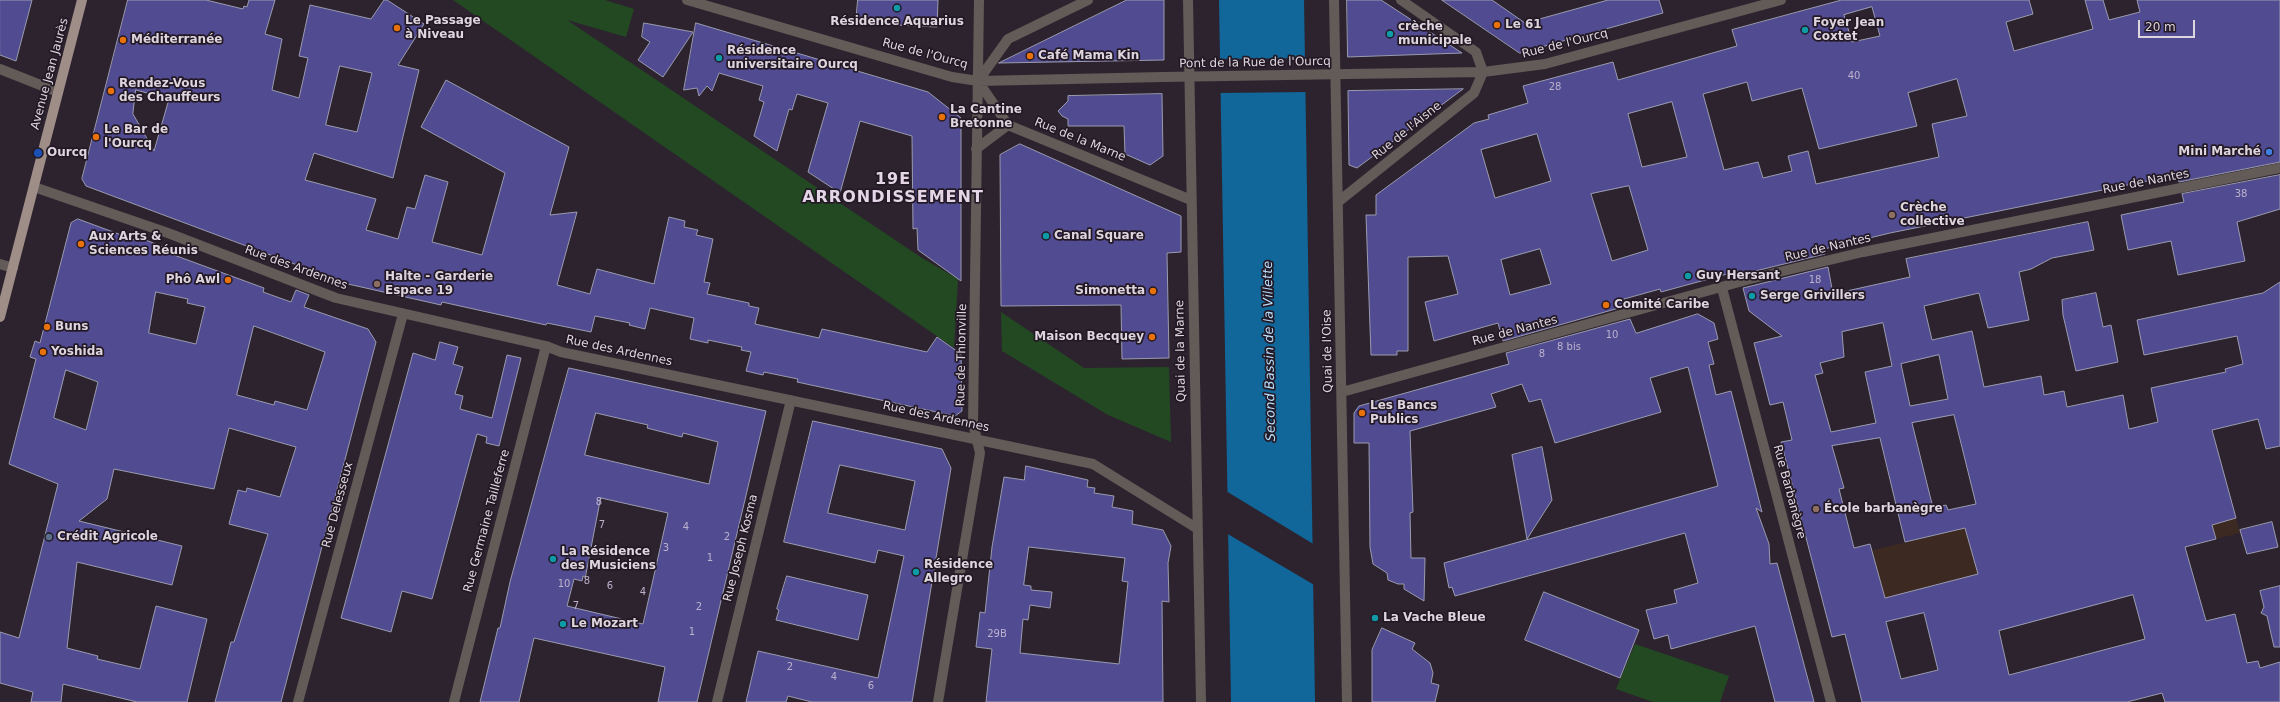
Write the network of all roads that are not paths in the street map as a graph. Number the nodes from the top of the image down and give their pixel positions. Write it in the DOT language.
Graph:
graph roads {
  1 [pos="82,0"];
  2 [pos="687,0"];
  3 [pos="979,0"];
  4 [pos="1088,0"];
  5 [pos="1188,0"];
  6 [pos="1334,0"];
  7 [pos="1401,0"];
  8 [pos="1782,0"];
  9 [pos="0,69"];
  10 [pos="1483,72"];
  11 [pos="1348,74"];
  12 [pos="1163,77"];
  13 [pos="978,81"];
  14 [pos="58,92"];
  15 [pos="1008,125"];
  16 [pos="976,149"];
  17 [pos="2280,168"];
  18 [pos="34,187"];
  19 [pos="1191,200"];
  20 [pos="1338,202"];
  21 [pos="0,264"];
  22 [pos="13,268"];
  23 [pos="1722,288"];
  24 [pos="403,314"];
  25 [pos="0,317"];
  26 [pos="546,346"];
  27 [pos="1342,392"];
  28 [pos="791,400"];
  29 [pos="977,439"];
  30 [pos="1198,529"];
  31 [pos="298,702"];
  32 [pos="454,702"];
  33 [pos="717,702"];
  34 [pos="938,702"];
  35 [pos="1201,702"];
  36 [pos="1347,702"];
  37 [pos="1830,702"];
  1 -- 14 [label="main road, Avenue Jean Jaurès"];
  2 -- 13 [label="street, Rue de l'Ourcq"];
  3 -- 13 [label="street, Rue de Thionville"];
  4 -- 13 [label="street"];
  5 -- 19 [label="street, Quai de la Marne"];
  6 -- 20 [label="street, Quai de l'Oise"];
  7 -- 10 [label="street"];
  8 -- 10 [label="street, Rue de l'Ourcq"];
  9 -- 14 [label="street"];
  10 -- 11 [label="street, Rue de l'Ourcq"];
  10 -- 20 [label="street, Rue de l'Aisne"];
  11 -- 12 [label="street, Pont de la Rue de l'Ourcq, bridge"];
  12 -- 13 [label="street, Rue de l'Ourcq"];
  13 -- 15 [label="street"];
  13 -- 16 [label="street, Rue de Thionville"];
  14 -- 18 [label="main road, Avenue Jean Jaurès"];
  15 -- 16 [label="street"];
  15 -- 19 [label="street, Rue de la Marne"];
  16 -- 29 [label="street, Rue de Thionville"];
  17 -- 23 [label="street, Rue de Nantes"];
  18 -- 22 [label="main road, Avenue Jean Jaurès"];
  18 -- 24 [label="street, Rue des Ardennes"];
  19 -- 30 [label="street, Quai de la Marne"];
  20 -- 27 [label="street, Quai de l'Oise"];
  21 -- 22 [label="street"];
  22 -- 25 [label="main road, Avenue Jean Jaurès"];
  23 -- 27 [label="street, Rue de Nantes"];
  23 -- 37 [label="street, Rue Barbanègre"];
  24 -- 26 [label="street, Rue des Ardennes"];
  24 -- 31 [label="street, Rue Delesseux"];
  26 -- 28 [label="street, Rue des Ardennes"];
  26 -- 32 [label="street, Rue Germaine Tailleferre"];
  27 -- 36 [label="street, Quai de l'Oise"];
  28 -- 29 [label="street, Rue des Ardennes"];
  28 -- 33 [label="street, Rue Joseph Kosma"];
  29 -- 30 [label="street, Rue des Ardennes"];
  29 -- 34 [label="street, Rue de Thionville"];
  30 -- 35 [label="street, Quai de la Marne"];
}
